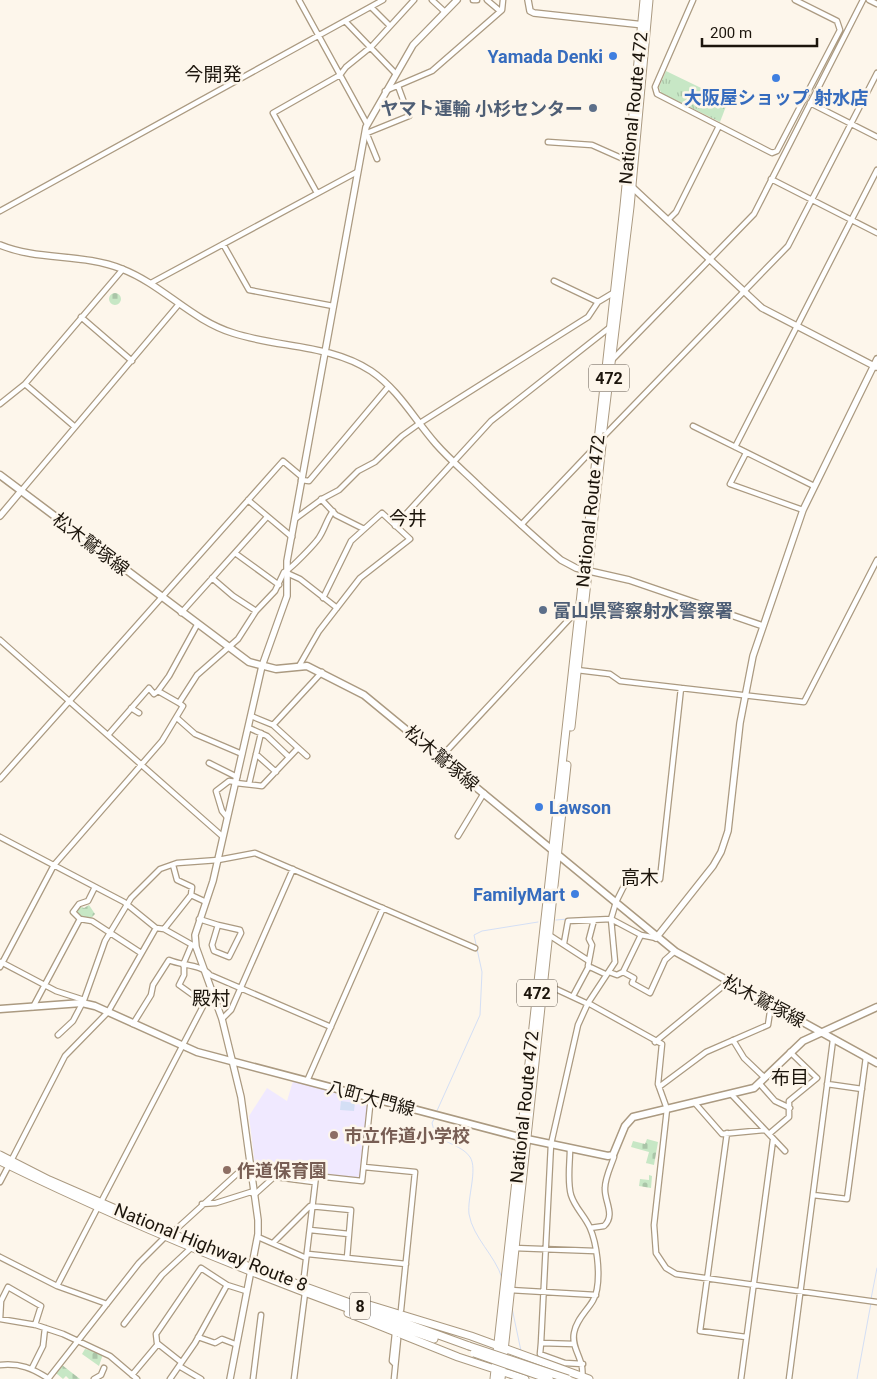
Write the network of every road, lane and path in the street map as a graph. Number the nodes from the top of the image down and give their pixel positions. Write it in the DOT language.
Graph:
graph roads {
  1 [pos="299,0"];
  2 [pos="383,0"];
  3 [pos="414,0"];
  4 [pos="432,0"];
  5 [pos="457,0"];
  6 [pos="473,0"];
  7 [pos="477,0"];
  8 [pos="487,0"];
  9 [pos="503,0"];
  10 [pos="528,0"];
  11 [pos="644,0"];
  12 [pos="649,0"];
  13 [pos="693,0"];
  14 [pos="795,0"];
  15 [pos="863,0"];
  16 [pos="869,0"];
  17 [pos="877,4"];
  18 [pos="370,7"];
  19 [pos="500,10"];
  20 [pos="445,12"];
  21 [pos="345,21"];
  22 [pos="644,25"];
  23 [pos="390,26"];
  24 [pos="318,36"];
  25 [pos="372,46"];
  26 [pos="877,73"];
  27 [pos="396,74"];
  28 [pos="340,75"];
  29 [pos="398,86"];
  30 [pos="385,92"];
  31 [pos="810,103"];
  32 [pos="851,124"];
  33 [pos="719,126"];
  34 [pos="366,129"];
  35 [pos="877,137"];
  36 [pos="548,142"];
  37 [pos="377,160"];
  38 [pos="628,161"];
  39 [pos="877,170"];
  40 [pos="357,172"];
  41 [pos="771,179"];
  42 [pos="629,185"];
  43 [pos="317,193"];
  44 [pos="812,200"];
  45 [pos="0,211"];
  46 [pos="668,220"];
  47 [pos="851,220"];
  48 [pos="877,233"];
  49 [pos="223,244"];
  50 [pos="0,245"];
  51 [pos="709,259"];
  52 [pos="122,269"];
  53 [pos="554,282"];
  54 [pos="151,283"];
  55 [pos="742,292"];
  56 [pos="613,293"];
  57 [pos="598,302"];
  58 [pos="179,304"];
  59 [pos="333,306"];
  60 [pos="82,317"];
  61 [pos="797,326"];
  62 [pos="610,328"];
  63 [pos="324,352"];
  64 [pos="877,359"];
  65 [pos="132,361"];
  66 [pos="611,361"];
  67 [pos="875,367"];
  68 [pos="25,384"];
  69 [pos="389,386"];
  70 [pos="0,404"];
  71 [pos="420,423"];
  72 [pos="693,426"];
  73 [pos="75,427"];
  74 [pos="602,437"];
  75 [pos="597,446"];
  76 [pos="735,447"];
  77 [pos="746,453"];
  78 [pos="453,462"];
  79 [pos="301,479"];
  80 [pos="2,480"];
  81 [pos="814,486"];
  82 [pos="21,491"];
  83 [pos="322,499"];
  84 [pos="248,500"];
  85 [pos="804,510"];
  86 [pos="333,511"];
  87 [pos="0,516"];
  88 [pos="267,517"];
  89 [pos="295,519"];
  90 [pos="521,525"];
  91 [pos="395,526"];
  92 [pos="364,529"];
  93 [pos="292,537"];
  94 [pos="235,553"];
  95 [pos="877,560"];
  96 [pos="585,570"];
  97 [pos="288,572"];
  98 [pos="212,578"];
  99 [pos="279,585"];
  100 [pos="161,598"];
  101 [pos="323,598"];
  102 [pos="337,608"];
  103 [pos="256,611"];
  104 [pos="579,612"];
  105 [pos="182,613"];
  106 [pos="197,625"];
  107 [pos="763,626"];
  108 [pos="0,640"];
  109 [pos="228,647"];
  110 [pos="262,666"];
  111 [pos="299,666"];
  112 [pos="577,670"];
  113 [pos="322,672"];
  114 [pos="682,688"];
  115 [pos="158,691"];
  116 [pos="744,695"];
  117 [pos="68,701"];
  118 [pos="179,703"];
  119 [pos="131,708"];
  120 [pos="139,713"];
  121 [pos="251,716"];
  122 [pos="177,718"];
  123 [pos="273,725"];
  124 [pos="249,728"];
  125 [pos="261,733"];
  126 [pos="108,735"];
  127 [pos="298,748"];
  128 [pos="242,754"];
  129 [pos="256,754"];
  130 [pos="306,756"];
  131 [pos="289,757"];
  132 [pos="441,757"];
  133 [pos="209,763"];
  134 [pos="142,765"];
  135 [pos="276,772"];
  136 [pos="0,778"];
  137 [pos="236,780"];
  138 [pos="249,784"];
  139 [pos="484,793"];
  140 [pos="227,817"];
  141 [pos="222,836"];
  142 [pos="458,836"];
  143 [pos="0,837"];
  144 [pos="555,851"];
  145 [pos="218,860"];
  146 [pos="54,865"];
  147 [pos="173,865"];
  148 [pos="293,869"];
  149 [pos="95,887"];
  150 [pos="191,894"];
  151 [pos="206,902"];
  152 [pos="616,902"];
  153 [pos="127,905"];
  154 [pos="383,908"];
  155 [pos="80,918"];
  156 [pos="199,919"];
  157 [pos="611,919"];
  158 [pos="594,920"];
  159 [pos="218,925"];
  160 [pos="156,928"];
  161 [pos="164,929"];
  162 [pos="110,932"];
  163 [pos="641,934"];
  164 [pos="548,935"];
  165 [pos="656,938"];
  166 [pos="564,943"];
  167 [pos="194,947"];
  168 [pos="475,948"];
  169 [pos="675,951"];
  170 [pos="141,953"];
  171 [pos="589,963"];
  172 [pos="1,964"];
  173 [pos="184,965"];
  174 [pos="205,969"];
  175 [pos="623,972"];
  176 [pos="607,973"];
  177 [pos="728,982"];
  178 [pos="543,983"];
  179 [pos="44,985"];
  180 [pos="241,988"];
  181 [pos="212,989"];
  182 [pos="573,996"];
  183 [pos="83,1002"];
  184 [pos="204,1003"];
  185 [pos="588,1003"];
  186 [pos="771,1005"];
  187 [pos="33,1007"];
  188 [pos="877,1008"];
  189 [pos="0,1009"];
  190 [pos="108,1012"];
  191 [pos="222,1019"];
  192 [pos="133,1024"];
  193 [pos="331,1027"];
  194 [pos="822,1032"];
  195 [pos="58,1035"];
  196 [pos="733,1040"];
  197 [pos="833,1040"];
  198 [pos="655,1042"];
  199 [pos="181,1047"];
  200 [pos="790,1052"];
  201 [pos="866,1057"];
  202 [pos="232,1061"];
  203 [pos="877,1063"];
  204 [pos="764,1078"];
  205 [pos="817,1078"];
  206 [pos="307,1081"];
  207 [pos="759,1083"];
  208 [pos="827,1085"];
  209 [pos="659,1087"];
  210 [pos="862,1089"];
  211 [pos="732,1095"];
  212 [pos="371,1098"];
  213 [pos="694,1102"];
  214 [pos="790,1108"];
  215 [pos="666,1109"];
  216 [pos="765,1130"];
  217 [pos="727,1133"];
  218 [pos="769,1134"];
  219 [pos="524,1138"];
  220 [pos="773,1140"];
  221 [pos="551,1144"];
  222 [pos="570,1149"];
  223 [pos="785,1151"];
  224 [pos="613,1155"];
  225 [pos="0,1156"];
  226 [pos="0,1161"];
  227 [pos="250,1162"];
  228 [pos="10,1163"];
  229 [pos="364,1166"];
  230 [pos="252,1174"];
  231 [pos="274,1177"];
  232 [pos="0,1182"];
  233 [pos="314,1182"];
  234 [pos="254,1193"];
  235 [pos="813,1195"];
  236 [pos="202,1204"];
  237 [pos="100,1205"];
  238 [pos="312,1206"];
  239 [pos="590,1228"];
  240 [pos="310,1230"];
  241 [pos="172,1233"];
  242 [pos="349,1234"];
  243 [pos="165,1237"];
  244 [pos="258,1238"];
  245 [pos="273,1243"];
  246 [pos="191,1248"];
  247 [pos="514,1248"];
  248 [pos="546,1249"];
  249 [pos="595,1251"];
  250 [pos="307,1256"];
  251 [pos="0,1257"];
  252 [pos="347,1258"];
  253 [pos="406,1264"];
  254 [pos="251,1269"];
  255 [pos="708,1279"];
  256 [pos="753,1284"];
  257 [pos="227,1285"];
  258 [pos="303,1285"];
  259 [pos="57,1286"];
  260 [pos="510,1290"];
  261 [pos="246,1291"];
  262 [pos="799,1291"];
  263 [pos="544,1292"];
  264 [pos="305,1293"];
  265 [pos="596,1295"];
  266 [pos="347,1301"];
  267 [pos="876,1302"];
  268 [pos="107,1304"];
  269 [pos="335,1304"];
  270 [pos="401,1310"];
  271 [pos="261,1315"];
  272 [pos="0,1319"];
  273 [pos="124,1324"];
  274 [pos="500,1324"];
  275 [pos="35,1325"];
  276 [pos="45,1328"];
  277 [pos="397,1336"];
  278 [pos="471,1336"];
  279 [pos="198,1337"];
  280 [pos="746,1337"];
  281 [pos="78,1340"];
  282 [pos="541,1343"];
  283 [pos="158,1344"];
  284 [pos="235,1344"];
  285 [pos="574,1344"];
  286 [pos="501,1347"];
  287 [pos="468,1348"];
  288 [pos="180,1364"];
  289 [pos="583,1364"];
  290 [pos="0,1365"];
  291 [pos="32,1368"];
  292 [pos="104,1368"];
  293 [pos="499,1374"];
  294 [pos="132,1375"];
  295 [pos="522,1378"];
  296 [pos="584,1378"];
  297 [pos="49,1379"];
  298 [pos="94,1379"];
  299 [pos="137,1379"];
  300 [pos="170,1379"];
  301 [pos="201,1379"];
  302 [pos="230,1379"];
  303 [pos="253,1379"];
  304 [pos="294,1379"];
  305 [pos="394,1379"];
  306 [pos="494,1379"];
  307 [pos="508,1379"];
  308 [pos="549,1379"];
  309 [pos="568,1379"];
  310 [pos="740,1379"];
  311 [pos="789,1379"];
  1 -- 24 [label="street"];
  2 -- 18 [label="street"];
  3 -- 23 [label="street"];
  4 -- 20 [label="street"];
  5 -- 20 [label="street"];
  6 -- 7 [label="street"];
  8 -- 19 [label="street"];
  9 -- 19 [label="street"];
  10 -- 22 [label="street"];
  11 -- 22 [label="highway, National Route 472 / 472"];
  12 -- 22 [label="highway, National Route 472 / 472"];
  13 -- 33 [label="street"];
  14 -- 33 [label="street"];
  15 -- 31 [label="street"];
  16 -- 17 [label="street"];
  18 -- 21 [label="street"];
  18 -- 23 [label="street"];
  19 -- 29 [label="street"];
  20 -- 27 [label="street"];
  21 -- 24 [label="street"];
  21 -- 25 [label="street"];
  22 -- 38 [label="highway, National Route 472 / 472"];
  22 -- 42 [label="highway, National Route 472 / 472"];
  23 -- 25 [label="street"];
  24 -- 28 [label="street"];
  24 -- 45 [label="street"];
  25 -- 27 [label="street"];
  25 -- 28 [label="street"];
  26 -- 32 [label="street"];
  27 -- 30 [label="street"];
  28 -- 34 [label="street"];
  28 -- 43 [label="street"];
  29 -- 30 [label="street"];
  29 -- 34 [label="street"];
  30 -- 34 [label="street"];
  31 -- 32 [label="street"];
  31 -- 41 [label="street"];
  32 -- 35 [label="street"];
  32 -- 44 [label="street"];
  33 -- 46 [label="street"];
  34 -- 37 [label="street"];
  34 -- 40 [label="street"];
  36 -- 38 [label="street"];
  38 -- 42 [label="highway, National Route 472 / 472"];
  39 -- 47 [label="street"];
  40 -- 43 [label="street"];
  40 -- 59 [label="street"];
  41 -- 44 [label="street"];
  41 -- 51 [label="street"];
  42 -- 46 [label="street"];
  42 -- 56 [label="highway, National Route 472 / 472"];
  42 -- 66 [label="highway, National Route 472 / 472"];
  43 -- 49 [label="street"];
  44 -- 47 [label="street"];
  44 -- 55 [label="street"];
  46 -- 51 [label="street"];
  47 -- 48 [label="street"];
  47 -- 61 [label="street"];
  49 -- 54 [label="street"];
  49 -- 59 [label="street"];
  50 -- 52 [label="street"];
  51 -- 55 [label="street"];
  51 -- 66 [label="street"];
  52 -- 54 [label="street"];
  52 -- 60 [label="street"];
  53 -- 57 [label="street"];
  54 -- 58 [label="street"];
  55 -- 61 [label="street"];
  55 -- 74 [label="street"];
  56 -- 57 [label="street"];
  56 -- 62 [label="highway, National Route 472 / 472"];
  57 -- 71 [label="street"];
  58 -- 63 [label="street"];
  58 -- 65 [label="street"];
  59 -- 63 [label="street"];
  60 -- 65 [label="street"];
  60 -- 68 [label="street"];
  61 -- 67 [label="street"];
  61 -- 76 [label="street"];
  62 -- 75 [label="highway, National Route 472 / 472"];
  62 -- 78 [label="street"];
  63 -- 69 [label="street"];
  63 -- 79 [label="street"];
  64 -- 67 [label="street"];
  65 -- 73 [label="street"];
  66 -- 74 [label="highway, National Route 472 / 472"];
  67 -- 81 [label="street"];
  68 -- 70 [label="street"];
  68 -- 73 [label="street"];
  69 -- 71 [label="street"];
  69 -- 79 [label="street"];
  71 -- 78 [label="street"];
  71 -- 83 [label="street"];
  72 -- 76 [label="street"];
  73 -- 82 [label="street"];
  74 -- 96 [label="highway, National Route 472 / 472"];
  75 -- 90 [label="street"];
  75 -- 96 [label="highway, National Route 472 / 472"];
  76 -- 77 [label="street"];
  77 -- 81 [label="street"];
  77 -- 85 [label="street"];
  78 -- 90 [label="street"];
  78 -- 91 [label="street"];
  79 -- 84 [label="street"];
  79 -- 89 [label="street"];
  80 -- 82 [label="main road, 松木鷲塚線"];
  81 -- 85 [label="street"];
  82 -- 87 [label="street"];
  82 -- 100 [label="main road, 松木鷲塚線"];
  83 -- 86 [label="street"];
  83 -- 89 [label="street"];
  84 -- 88 [label="street"];
  84 -- 100 [label="street"];
  85 -- 107 [label="street"];
  86 -- 92 [label="street"];
  86 -- 97 [label="street"];
  88 -- 93 [label="street"];
  88 -- 94 [label="street"];
  89 -- 93 [label="street"];
  90 -- 96 [label="street"];
  91 -- 92 [label="street"];
  91 -- 102 [label="street"];
  92 -- 101 [label="street"];
  93 -- 97 [label="street"];
  94 -- 98 [label="street"];
  94 -- 99 [label="street"];
  95 -- 116 [label="street"];
  96 -- 104 [label="highway, National Route 472 / 472"];
  96 -- 107 [label="street"];
  96 -- 112 [label="highway, National Route 472 / 472"];
  97 -- 99 [label="street"];
  97 -- 101 [label="street"];
  97 -- 110 [label="street"];
  98 -- 103 [label="street"];
  98 -- 105 [label="street"];
  99 -- 103 [label="street"];
  100 -- 105 [label="main road, 松木鷲塚線"];
  100 -- 117 [label="street"];
  101 -- 102 [label="street"];
  102 -- 111 [label="street"];
  103 -- 109 [label="street"];
  104 -- 132 [label="street"];
  104 -- 144 [label="highway, National Route 472 / 472"];
  105 -- 106 [label="main road, 松木鷲塚線"];
  106 -- 109 [label="main road, 松木鷲塚線"];
  106 -- 115 [label="street"];
  107 -- 116 [label="street"];
  108 -- 117 [label="street"];
  109 -- 110 [label="main road, 松木鷲塚線"];
  109 -- 118 [label="street"];
  110 -- 111 [label="main road, 松木鷲塚線"];
  110 -- 121 [label="street"];
  111 -- 113 [label="main road, 松木鷲塚線"];
  112 -- 114 [label="street"];
  112 -- 144 [label="highway, National Route 472 / 472"];
  113 -- 123 [label="street"];
  113 -- 132 [label="main road, 松木鷲塚線"];
  114 -- 116 [label="street"];
  114 -- 152 [label="street"];
  115 -- 118 [label="street"];
  115 -- 119 [label="street"];
  116 -- 165 [label="street"];
  117 -- 126 [label="street"];
  117 -- 136 [label="street"];
  118 -- 122 [label="street"];
  119 -- 120 [label="street"];
  119 -- 126 [label="street"];
  121 -- 123 [label="street"];
  121 -- 124 [label="street"];
  122 -- 128 [label="street"];
  122 -- 134 [label="street"];
  123 -- 127 [label="street"];
  124 -- 125 [label="street"];
  124 -- 128 [label="street"];
  125 -- 129 [label="street"];
  125 -- 131 [label="street"];
  126 -- 134 [label="street"];
  127 -- 130 [label="street"];
  127 -- 131 [label="street"];
  128 -- 137 [label="street"];
  129 -- 135 [label="street"];
  129 -- 138 [label="street"];
  131 -- 135 [label="street"];
  132 -- 139 [label="main road, 松木鷲塚線"];
  133 -- 137 [label="street"];
  134 -- 141 [label="street"];
  134 -- 146 [label="street"];
  135 -- 138 [label="street"];
  137 -- 138 [label="street"];
  137 -- 140 [label="street"];
  137 -- 140 [label="street"];
  139 -- 142 [label="street"];
  139 -- 144 [label="main road, 松木鷲塚線"];
  140 -- 141 [label="street"];
  141 -- 145 [label="street"];
  143 -- 146 [label="street"];
  144 -- 152 [label="main road, 松木鷲塚線"];
  144 -- 164 [label="highway, National Route 472 / 472"];
  144 -- 219 [label="highway, National Route 472 / 472"];
  145 -- 147 [label="street"];
  145 -- 148 [label="street"];
  145 -- 151 [label="street"];
  146 -- 149 [label="street"];
  146 -- 172 [label="street"];
  147 -- 150 [label="street"];
  147 -- 153 [label="street"];
  148 -- 154 [label="street"];
  148 -- 180 [label="street"];
  149 -- 153 [label="street"];
  149 -- 155 [label="street"];
  150 -- 151 [label="street"];
  150 -- 161 [label="street"];
  151 -- 156 [label="street"];
  152 -- 157 [label="street"];
  152 -- 165 [label="main road, 松木鷲塚線"];
  153 -- 160 [label="street"];
  153 -- 162 [label="street"];
  154 -- 168 [label="street"];
  154 -- 193 [label="street"];
  155 -- 162 [label="street"];
  155 -- 179 [label="street"];
  156 -- 159 [label="street"];
  156 -- 167 [label="street"];
  157 -- 158 [label="street"];
  157 -- 163 [label="street"];
  157 -- 176 [label="street"];
  158 -- 166 [label="street"];
  158 -- 171 [label="street"];
  159 -- 159 [label="street"];
  160 -- 161 [label="street"];
  160 -- 170 [label="street"];
  161 -- 167 [label="street"];
  162 -- 170 [label="street"];
  162 -- 183 [label="street"];
  163 -- 165 [label="street"];
  163 -- 175 [label="street"];
  164 -- 166 [label="street"];
  164 -- 178 [label="highway, National Route 472 / 472"];
  165 -- 169 [label="main road, 松木鷲塚線"];
  166 -- 171 [label="street"];
  167 -- 173 [label="street"];
  167 -- 174 [label="street"];
  169 -- 175 [label="street"];
  169 -- 177 [label="main road, 松木鷲塚線"];
  170 -- 190 [label="street"];
  171 -- 176 [label="street"];
  171 -- 182 [label="street"];
  172 -- 179 [label="street"];
  173 -- 174 [label="street"];
  173 -- 184 [label="street"];
  173 -- 192 [label="street"];
  174 -- 180 [label="street"];
  174 -- 181 [label="street"];
  175 -- 176 [label="street"];
  176 -- 185 [label="street"];
  177 -- 186 [label="main road, 松木鷲塚線"];
  177 -- 198 [label="street"];
  178 -- 182 [label="street"];
  178 -- 219 [label="highway, National Route 472 / 472"];
  179 -- 183 [label="street"];
  179 -- 187 [label="street"];
  180 -- 191 [label="street"];
  180 -- 193 [label="street"];
  181 -- 184 [label="street"];
  181 -- 191 [label="street"];
  182 -- 185 [label="street"];
  183 -- 187 [label="main road, 八町大門線"];
  183 -- 190 [label="main road, 八町大門線"];
  183 -- 195 [label="street"];
  184 -- 199 [label="street"];
  185 -- 198 [label="street"];
  185 -- 221 [label="street"];
  186 -- 194 [label="main road, 松木鷲塚線"];
  186 -- 196 [label="street"];
  187 -- 189 [label="main road, 八町大門線"];
  188 -- 194 [label="main road"];
  190 -- 192 [label="main road, 八町大門線"];
  190 -- 228 [label="street"];
  191 -- 202 [label="street"];
  192 -- 199 [label="main road, 八町大門線"];
  193 -- 206 [label="street"];
  194 -- 197 [label="main road, 松木鷲塚線"];
  194 -- 200 [label="main road"];
  196 -- 204 [label="street"];
  196 -- 209 [label="street"];
  197 -- 201 [label="main road, 松木鷲塚線"];
  197 -- 208 [label="street"];
  198 -- 209 [label="street"];
  199 -- 202 [label="main road, 八町大門線"];
  199 -- 237 [label="street"];
  200 -- 204 [label="main road"];
  200 -- 205 [label="street"];
  201 -- 203 [label="main road, 松木鷲塚線"];
  201 -- 210 [label="street"];
  202 -- 206 [label="main road, 八町大門線"];
  202 -- 227 [label="street"];
  204 -- 207 [label="main road"];
  205 -- 208 [label="street"];
  205 -- 214 [label="street"];
  206 -- 212 [label="main road, 八町大門線"];
  207 -- 211 [label="main road"];
  207 -- 214 [label="street"];
  208 -- 210 [label="street"];
  208 -- 235 [label="street"];
  209 -- 215 [label="street"];
  210 -- 235 [label="street"];
  211 -- 213 [label="main road"];
  211 -- 216 [label="street"];
  212 -- 219 [label="main road, 八町大門線"];
  212 -- 229 [label="street"];
  213 -- 215 [label="main road"];
  213 -- 217 [label="street"];
  214 -- 218 [label="street"];
  215 -- 224 [label="main road"];
  215 -- 255 [label="street"];
  216 -- 217 [label="street"];
  216 -- 218 [label="street"];
  217 -- 255 [label="street"];
  218 -- 220 [label="street"];
  219 -- 221 [label="main road, 八町大門線"];
  219 -- 247 [label="highway, National Route 472 / 472"];
  219 -- 274 [label="highway, National Route 472 / 472"];
  220 -- 223 [label="street"];
  220 -- 256 [label="street"];
  221 -- 222 [label="main road, 八町大門線"];
  221 -- 248 [label="street"];
  222 -- 224 [label="main road, 八町大門線"];
  222 -- 239 [label="street"];
  224 -- 239 [label="street"];
  225 -- 228 [label="highway, National Highway Route 8 / 8"];
  226 -- 228 [label="highway, National Highway Route 8 / 8"];
  227 -- 230 [label="street"];
  227 -- 236 [label="street"];
  228 -- 232 [label="street"];
  228 -- 237 [label="highway, National Highway Route 8 / 8"];
  229 -- 233 [label="street"];
  229 -- 253 [label="street"];
  230 -- 231 [label="street"];
  230 -- 234 [label="street"];
  231 -- 233 [label="street"];
  231 -- 234 [label="street"];
  233 -- 238 [label="street"];
  234 -- 236 [label="street"];
  234 -- 244 [label="street"];
  235 -- 262 [label="street"];
  236 -- 241 [label="street"];
  237 -- 241 [label="highway, National Highway Route 8 / 8"];
  237 -- 243 [label="highway, National Highway Route 8 / 8"];
  237 -- 259 [label="street"];
  238 -- 240 [label="street"];
  238 -- 242 [label="street"];
  238 -- 245 [label="street"];
  239 -- 249 [label="street"];
  240 -- 242 [label="street"];
  240 -- 250 [label="street"];
  241 -- 243 [label="street"];
  241 -- 254 [label="highway, National Highway Route 8 / 8"];
  242 -- 252 [label="street"];
  243 -- 246 [label="highway, National Highway Route 8 / 8"];
  243 -- 268 [label="street"];
  244 -- 245 [label="street"];
  244 -- 254 [label="street"];
  245 -- 250 [label="street"];
  246 -- 254 [label="highway, National Highway Route 8 / 8"];
  246 -- 273 [label="street"];
  247 -- 248 [label="street"];
  247 -- 260 [label="highway, National Route 472 / 472"];
  248 -- 249 [label="street"];
  248 -- 263 [label="street"];
  249 -- 265 [label="street"];
  250 -- 252 [label="street"];
  250 -- 258 [label="street"];
  251 -- 259 [label="street"];
  252 -- 253 [label="street"];
  253 -- 270 [label="street"];
  254 -- 258 [label="highway, National Highway Route 8 / 8"];
  254 -- 261 [label="street"];
  254 -- 264 [label="highway, National Highway Route 8 / 8"];
  255 -- 256 [label="street"];
  255 -- 280 [label="street"];
  256 -- 262 [label="street"];
  256 -- 280 [label="street"];
  257 -- 261 [label="street"];
  257 -- 279 [label="street"];
  257 -- 283 [label="street"];
  258 -- 266 [label="highway, National Highway Route 8 / 8"];
  259 -- 268 [label="street"];
  260 -- 263 [label="street"];
  260 -- 286 [label="highway, National Route 472 / 472"];
  261 -- 284 [label="street"];
  262 -- 267 [label="street"];
  262 -- 311 [label="street"];
  263 -- 265 [label="street"];
  263 -- 282 [label="street"];
  264 -- 269 [label="highway, National Highway Route 8 / 8"];
  264 -- 304 [label="street"];
  265 -- 285 [label="street"];
  266 -- 278 [label="highway, 8"];
  266 -- 287 [label="highway, National Highway Route 8 / 8"];
  268 -- 281 [label="street"];
  269 -- 277 [label="highway, 8"];
  269 -- 287 [label="highway, National Highway Route 8 / 8"];
  271 -- 303 [label="street"];
  272 -- 275 [label="street"];
  272 -- 275 [label="street"];
  274 -- 278 [label="highway"];
  274 -- 286 [label="highway, National Route 472 / 472"];
  275 -- 276 [label="street"];
  276 -- 281 [label="street"];
  276 -- 291 [label="street"];
  277 -- 293 [label="highway, 8"];
  277 -- 305 [label="street"];
  278 -- 286 [label="highway, 8"];
  279 -- 284 [label="street"];
  279 -- 288 [label="street"];
  280 -- 310 [label="street"];
  281 -- 294 [label="street"];
  281 -- 297 [label="street"];
  282 -- 285 [label="street"];
  282 -- 289 [label="street"];
  283 -- 288 [label="street"];
  283 -- 294 [label="street"];
  284 -- 302 [label="street"];
  285 -- 289 [label="street"];
  286 -- 293 [label="highway, National Route 472 / 472"];
  286 -- 296 [label="highway, 8"];
  287 -- 308 [label="highway, National Highway Route 8 / 8, bridge"];
  287 -- 309 [label="highway, National Highway Route 8 / 8, bridge"];
  288 -- 300 [label="street"];
  288 -- 301 [label="street"];
  289 -- 296 [label="street"];
  290 -- 291 [label="street"];
  291 -- 297 [label="street"];
  292 -- 298 [label="street"];
  293 -- 295 [label="highway, 8"];
  293 -- 306 [label="highway, National Route 472 / 472"];
  294 -- 299 [label="street"];
  295 -- 307 [label="highway"];
}
